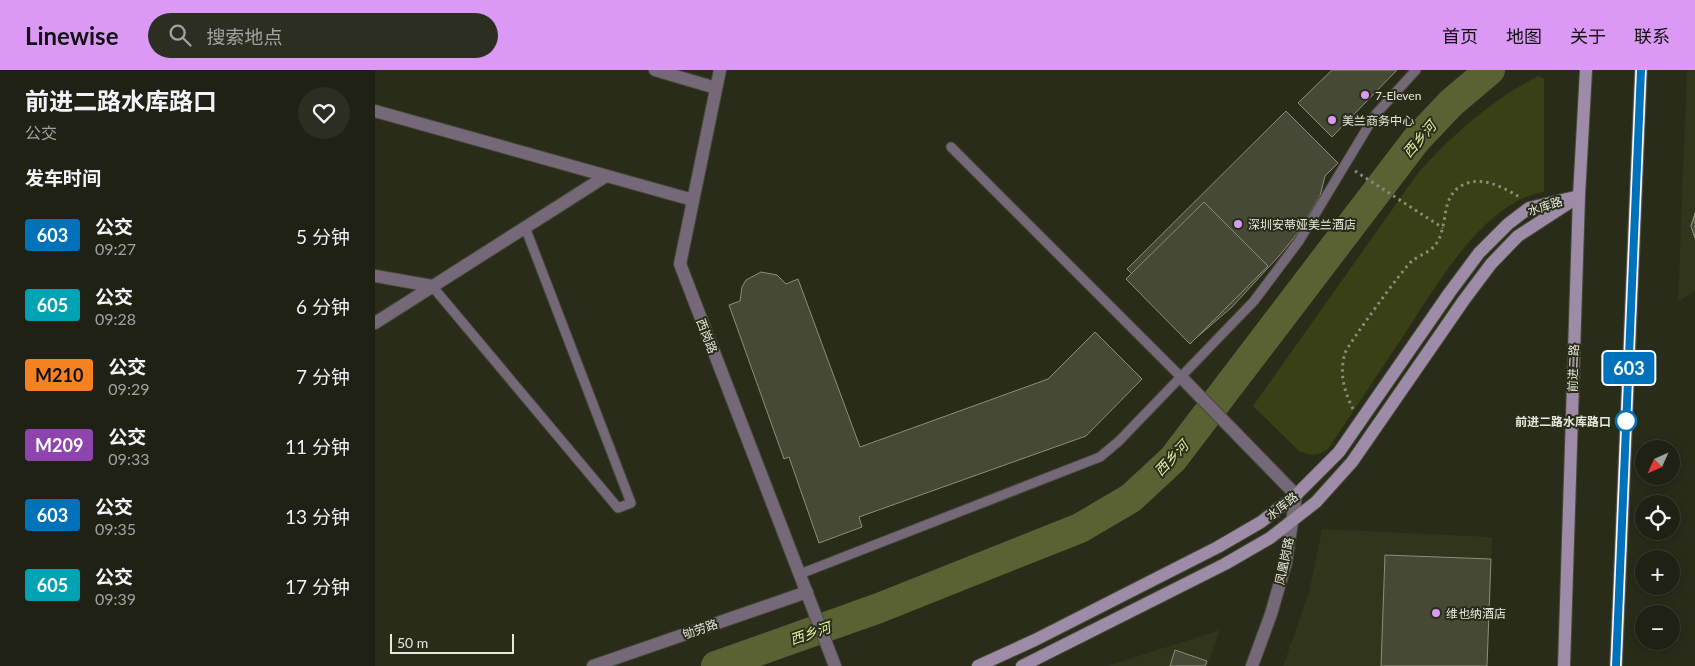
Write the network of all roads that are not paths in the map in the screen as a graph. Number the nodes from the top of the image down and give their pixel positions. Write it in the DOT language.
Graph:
graph roads {
  1 [pos="655,70"];
  2 [pos="720,70"];
  3 [pos="1416,70"];
  4 [pos="1586,70"];
  5 [pos="1641,70"];
  6 [pos="716,88"];
  7 [pos="375,111"];
  8 [pos="951,146"];
  9 [pos="606,176"];
  10 [pos="1579,196"];
  11 [pos="693,200"];
  12 [pos="525,228"];
  13 [pos="375,276"];
  14 [pos="432,286"];
  15 [pos="375,323"];
  16 [pos="1181,377"];
  17 [pos="1296,495"];
  18 [pos="1292,520"];
  19 [pos="800,574"];
  20 [pos="807,592"];
  21 [pos="621,661"];
  22 [pos="593,666"];
  23 [pos="835,666"];
  24 [pos="978,666"];
  25 [pos="1022,666"];
  26 [pos="1252,666"];
  27 [pos="1564,666"];
  28 [pos="1616,666"];
  1 -- 6 [label="street"];
  2 -- 6 [label="street, 西岗路"];
  3 -- 16 [label="lane"];
  4 -- 10 [label="main road, 前进二路"];
  5 -- 28 [label="main road"];
  6 -- 11 [label="street, 西岗路"];
  7 -- 9 [label="street"];
  8 -- 16 [label="lane"];
  9 -- 11 [label="street"];
  9 -- 12 [label="street"];
  10 -- 17 [label="main road, 水库路"];
  10 -- 18 [label="main road, 水库路"];
  10 -- 27 [label="main road, 前进二路"];
  11 -- 19 [label="street, 西岗路"];
  12 -- 14 [label="street"];
  12 -- 14 [label="lane"];
  13 -- 14 [label="street"];
  14 -- 15 [label="street"];
  16 -- 17 [label="street"];
  16 -- 19 [label="lane"];
  17 -- 18 [label="street, 凤凰岗路"];
  17 -- 24 [label="main road, 水库路"];
  18 -- 25 [label="main road, 水库路"];
  18 -- 26 [label="street, 凤凰岗路"];
  19 -- 20 [label="street, 西岗路"];
  20 -- 21 [label="street, 劬劳路"];
  20 -- 23 [label="street, 西岗路"];
  21 -- 22 [label="street, 劬劳路"];
}
